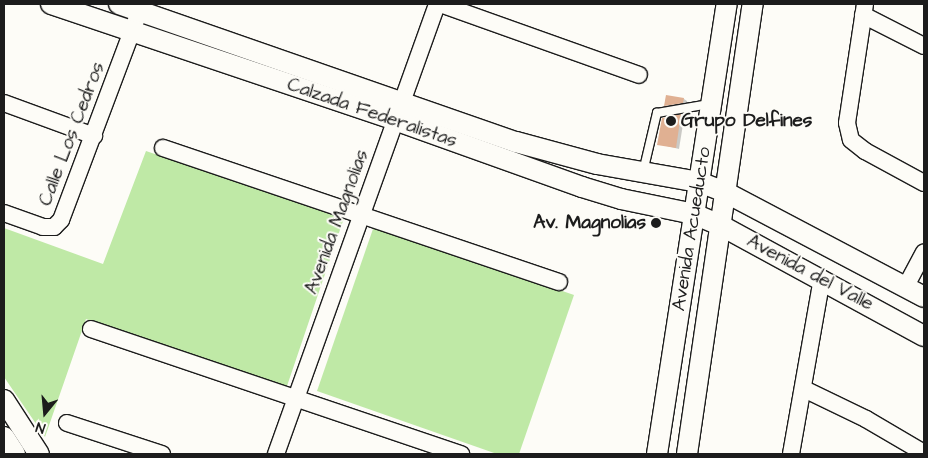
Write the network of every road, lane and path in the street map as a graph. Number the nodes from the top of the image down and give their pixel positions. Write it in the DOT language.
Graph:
graph roads {
  1 [pos="52,4"];
  2 [pos="120,4"];
  3 [pos="438,4"];
  4 [pos="727,4"];
  5 [pos="752,4"];
  6 [pos="141,7"];
  7 [pos="864,9"];
  8 [pos="132,32"];
  9 [pos="924,46"];
  10 [pos="639,75"];
  11 [pos="4,103"];
  12 [pos="712,104"];
  13 [pos="398,111"];
  14 [pos="94,136"];
  15 [pos="516,142"];
  16 [pos="163,148"];
  17 [pos="510,161"];
  18 [pos="636,172"];
  19 [pos="699,182"];
  20 [pos="924,183"];
  21 [pos="725,192"];
  22 [pos="621,199"];
  23 [pos="4,213"];
  24 [pos="362,214"];
  25 [pos="694,214"];
  26 [pos="720,225"];
  27 [pos="924,252"];
  28 [pos="822,279"];
  29 [pos="559,282"];
  30 [pos="906,286"];
  31 [pos="924,297"];
  32 [pos="91,329"];
  33 [pos="924,336"];
  34 [pos="804,389"];
  35 [pos="296,398"];
  36 [pos="4,400"];
  37 [pos="68,423"];
  38 [pos="4,436"];
  39 [pos="924,453"];
  40 [pos="14,454"];
  41 [pos="39,454"];
  42 [pos="162,454"];
  43 [pos="276,454"];
  44 [pos="461,454"];
  45 [pos="657,454"];
  46 [pos="687,454"];
  47 [pos="791,454"];
  1 -- 8 [label="street, Calzada Federalistas"];
  2 -- 6 [label="street, Calzada Federalistas"];
  3 -- 10 [label="street"];
  3 -- 13 [label="street, Avenida Magnolias"];
  4 -- 12 [label="street, Avenida Acueducto"];
  5 -- 21 [label="street, Avenida Acueducto"];
  6 -- 8 [label="street, Calle Los Cedros"];
  6 -- 13 [label="street, Calzada Federalistas"];
  7 -- 9 [label="street"];
  7 -- 20 [label="street"];
  8 -- 13 [label="street, Calzada Federalistas"];
  8 -- 14 [label="street, Calle Los Cedros"];
  11 -- 14 [label="street"];
  12 -- 18 [label="lane"];
  12 -- 19 [label="street, Avenida Acueducto"];
  13 -- 15 [label="street, Calzada Federalistas"];
  13 -- 17 [label="street, Calzada Federalistas"];
  13 -- 24 [label="street, Avenida Magnolias"];
  14 -- 23 [label="street, Calle Los Cedros"];
  15 -- 17 [label="street"];
  15 -- 18 [label="street, Calzada Federalistas"];
  16 -- 24 [label="street"];
  17 -- 22 [label="street, Calzada Federalistas"];
  18 -- 19 [label="street, Calzada Federalistas"];
  18 -- 22 [label="street"];
  19 -- 21 [label="street, Avenida del Valle"];
  19 -- 25 [label="street, Avenida Acueducto"];
  21 -- 26 [label="street, Avenida Acueducto"];
  21 -- 30 [label="street, Avenida del Valle"];
  22 -- 25 [label="street, Calzada Federalistas"];
  24 -- 29 [label="street"];
  24 -- 35 [label="street, Avenida Magnolias"];
  25 -- 26 [label="street, Avenida del Valle"];
  25 -- 45 [label="street, Avenida Acueducto"];
  26 -- 28 [label="street, Avenida del Valle"];
  26 -- 46 [label="street, Avenida Acueducto"];
  27 -- 30 [label="street"];
  28 -- 33 [label="street, Avenida del Valle"];
  28 -- 34 [label="street"];
  30 -- 31 [label="street, Avenida del Valle"];
  32 -- 35 [label="street"];
  34 -- 39 [label="street"];
  34 -- 47 [label="street"];
  35 -- 43 [label="street, Avenida Magnolias"];
  35 -- 44 [label="street"];
  36 -- 41 [label="street"];
  37 -- 42 [label="street"];
  38 -- 40 [label="street"];
}
